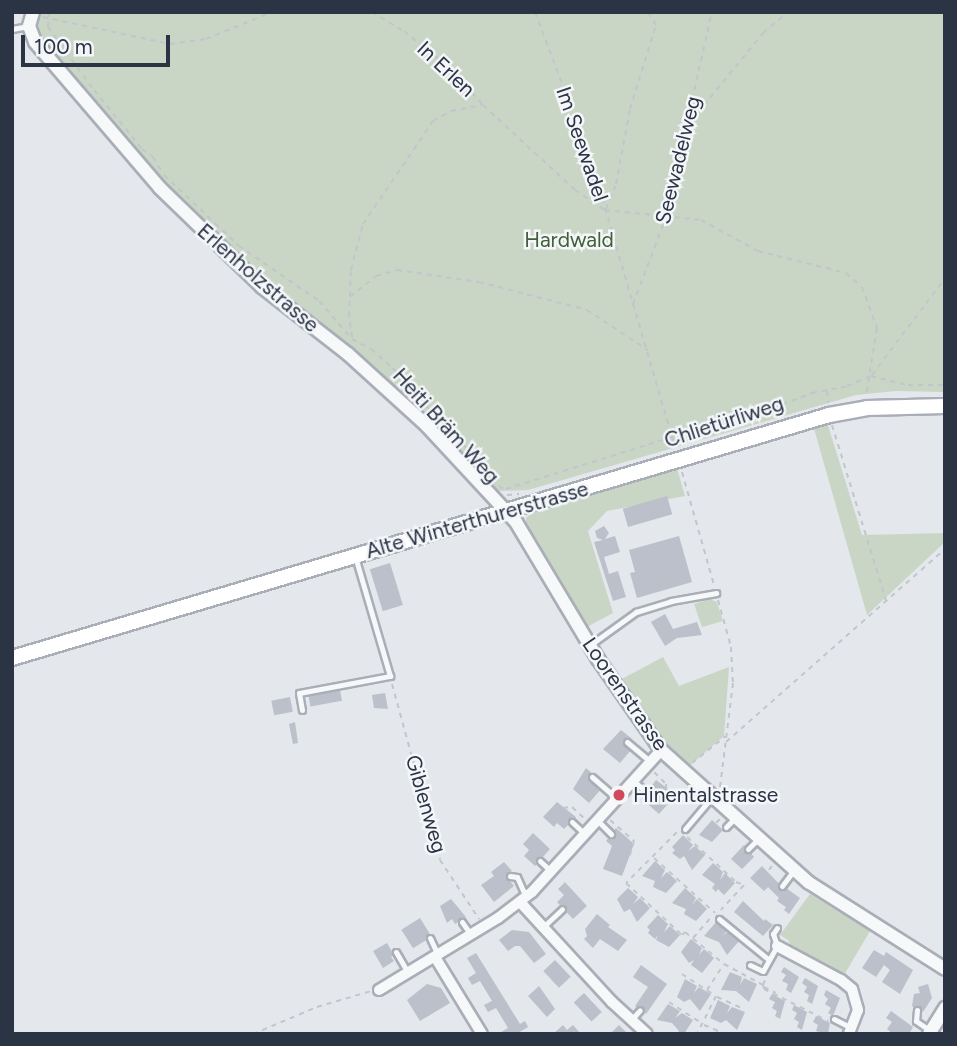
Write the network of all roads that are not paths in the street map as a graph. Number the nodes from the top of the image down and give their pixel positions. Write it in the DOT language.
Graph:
graph roads {
  1 [pos="31,18"];
  2 [pos="12,29"];
  3 [pos="945,406"];
  4 [pos="507,512"];
  5 [pos="355,556"];
  6 [pos="716,593"];
  7 [pos="590,645"];
  8 [pos="12,659"];
  9 [pos="302,710"];
  10 [pos="627,742"];
  11 [pos="661,750"];
  12 [pos="650,765"];
  13 [pos="592,777"];
  14 [pos="633,780"];
  15 [pos="646,792"];
  16 [pos="616,798"];
  17 [pos="715,799"];
  18 [pos="736,817"];
  19 [pos="598,821"];
  20 [pos="572,822"];
  21 [pos="726,828"];
  22 [pos="682,829"];
  23 [pos="585,834"];
  24 [pos="611,834"];
  25 [pos="759,838"];
  26 [pos="748,849"];
  27 [pos="540,861"];
  28 [pos="794,870"];
  29 [pos="552,872"];
  30 [pos="510,876"];
  31 [pos="782,886"];
  32 [pos="523,899"];
  33 [pos="562,909"];
  34 [pos="719,919"];
  35 [pos="462,922"];
  36 [pos="543,927"];
  37 [pos="777,928"];
  38 [pos="471,935"];
  39 [pos="430,938"];
  40 [pos="903,940"];
  41 [pos="777,946"];
  42 [pos="896,951"];
  43 [pos="396,952"];
  44 [pos="437,956"];
  45 [pos="768,959"];
  46 [pos="750,965"];
  47 [pos="945,969"];
  48 [pos="408,973"];
  49 [pos="379,989"];
  50 [pos="945,1008"];
  51 [pos="640,1010"];
  52 [pos="917,1010"];
  53 [pos="631,1020"];
  54 [pos="835,1022"];
  55 [pos="850,1031"];
  56 [pos="930,1032"];
  57 [pos="482,1034"];
  58 [pos="647,1034"];
  1 -- 2 [label="lane"];
  1 -- 4 [label="street, Erlenholzstrasse"];
  3 -- 4 [label="main road, Alte Winterthurerstrasse"];
  4 -- 5 [label="main road, Alte Winterthurerstrasse"];
  4 -- 7 [label="street, Loorenstrasse"];
  5 -- 8 [label="main road, Alte Winterthurerstrasse"];
  5 -- 9 [label="lane"];
  6 -- 7 [label="lane"];
  7 -- 11 [label="street, Loorenstrasse"];
  10 -- 12 [label="lane"];
  11 -- 12 [label="street"];
  11 -- 17 [label="street, Loorenstrasse"];
  12 -- 14 [label="street"];
  13 -- 16 [label="lane"];
  14 -- 15 [label="lane"];
  14 -- 16 [label="street"];
  16 -- 19 [label="street"];
  17 -- 18 [label="street, Loorenstrasse"];
  17 -- 22 [label="lane"];
  18 -- 21 [label="lane"];
  18 -- 25 [label="street, Loorenstrasse"];
  19 -- 23 [label="street"];
  19 -- 24 [label="lane"];
  20 -- 23 [label="lane"];
  23 -- 29 [label="street"];
  25 -- 26 [label="lane"];
  25 -- 28 [label="street, Loorenstrasse"];
  27 -- 29 [label="lane"];
  28 -- 31 [label="lane"];
  28 -- 40 [label="street, Loorenstrasse"];
  29 -- 32 [label="street"];
  30 -- 32 [label="lane"];
  32 -- 36 [label="street"];
  32 -- 38 [label="street"];
  33 -- 36 [label="lane"];
  34 -- 45 [label="lane"];
  35 -- 38 [label="lane"];
  36 -- 53 [label="street"];
  37 -- 41 [label="lane"];
  38 -- 44 [label="street"];
  39 -- 44 [label="lane"];
  40 -- 42 [label="lane"];
  40 -- 47 [label="street, Loorenstrasse"];
  41 -- 45 [label="lane"];
  41 -- 55 [label="street"];
  43 -- 48 [label="lane"];
  44 -- 48 [label="street"];
  44 -- 57 [label="street"];
  45 -- 46 [label="lane"];
  48 -- 49 [label="street"];
  50 -- 56 [label="street"];
  51 -- 53 [label="lane"];
  52 -- 56 [label="lane"];
  53 -- 58 [label="street"];
  54 -- 55 [label="lane"];
}
